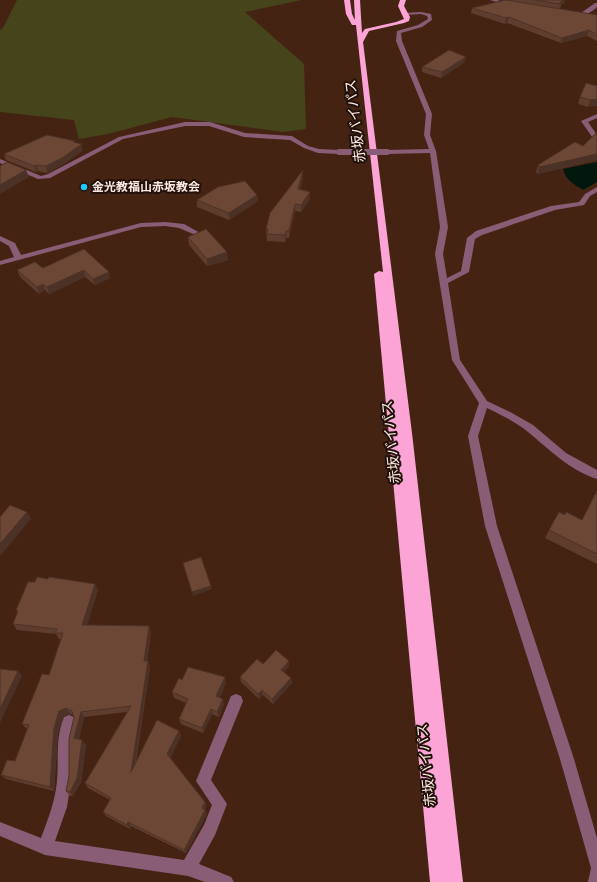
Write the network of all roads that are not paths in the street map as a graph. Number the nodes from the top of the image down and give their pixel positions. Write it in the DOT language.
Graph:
graph roads {
  1 [pos="347,0"];
  2 [pos="352,0"];
  3 [pos="357,0"];
  4 [pos="362,0"];
  5 [pos="403,0"];
  6 [pos="492,0"];
  7 [pos="597,4"];
  8 [pos="515,5"];
  9 [pos="576,13"];
  10 [pos="406,14"];
  11 [pos="583,14"];
  12 [pos="590,16"];
  13 [pos="362,22"];
  14 [pos="397,24"];
  15 [pos="361,41"];
  16 [pos="597,116"];
  17 [pos="597,140"];
  18 [pos="433,151"];
  19 [pos="0,161"];
  20 [pos="597,189"];
  21 [pos="198,234"];
  22 [pos="0,238"];
  23 [pos="19,258"];
  24 [pos="0,263"];
  25 [pos="444,282"];
  26 [pos="484,403"];
  27 [pos="597,475"];
  28 [pos="236,700"];
  29 [pos="69,722"];
  30 [pos="0,829"];
  31 [pos="45,847"];
  32 [pos="597,864"];
  33 [pos="188,868"];
  34 [pos="597,873"];
  35 [pos="226,882"];
  36 [pos="439,882"];
  37 [pos="454,882"];
  38 [pos="596,882"];
  1 -- 13 [label="highway"];
  2 -- 13 [label="highway, 赤坂バイパス"];
  3 -- 15 [label="highway, 赤坂バイパス"];
  4 -- 13 [label="highway"];
  5 -- 10 [label="highway"];
  6 -- 8 [label="street"];
  7 -- 11 [label="street"];
  9 -- 11 [label="street"];
  10 -- 14 [label="highway"];
  10 -- 18 [label="street"];
  11 -- 12 [label="street"];
  13 -- 14 [label="highway"];
  13 -- 36 [label="highway, 赤坂バイパス"];
  14 -- 15 [label="highway"];
  15 -- 37 [label="highway, 赤坂バイパス"];
  16 -- 17 [label="street"];
  18 -- 19 [label="street, bridge"];
  18 -- 25 [label="street"];
  20 -- 25 [label="street"];
  21 -- 23 [label="street"];
  22 -- 23 [label="street"];
  23 -- 24 [label="street"];
  25 -- 26 [label="street"];
  26 -- 27 [label="street"];
  26 -- 32 [label="street"];
  28 -- 33 [label="street"];
  29 -- 31 [label="street"];
  30 -- 31 [label="street"];
  31 -- 33 [label="street"];
  33 -- 35 [label="street"];
  34 -- 38 [label="street"];
}
